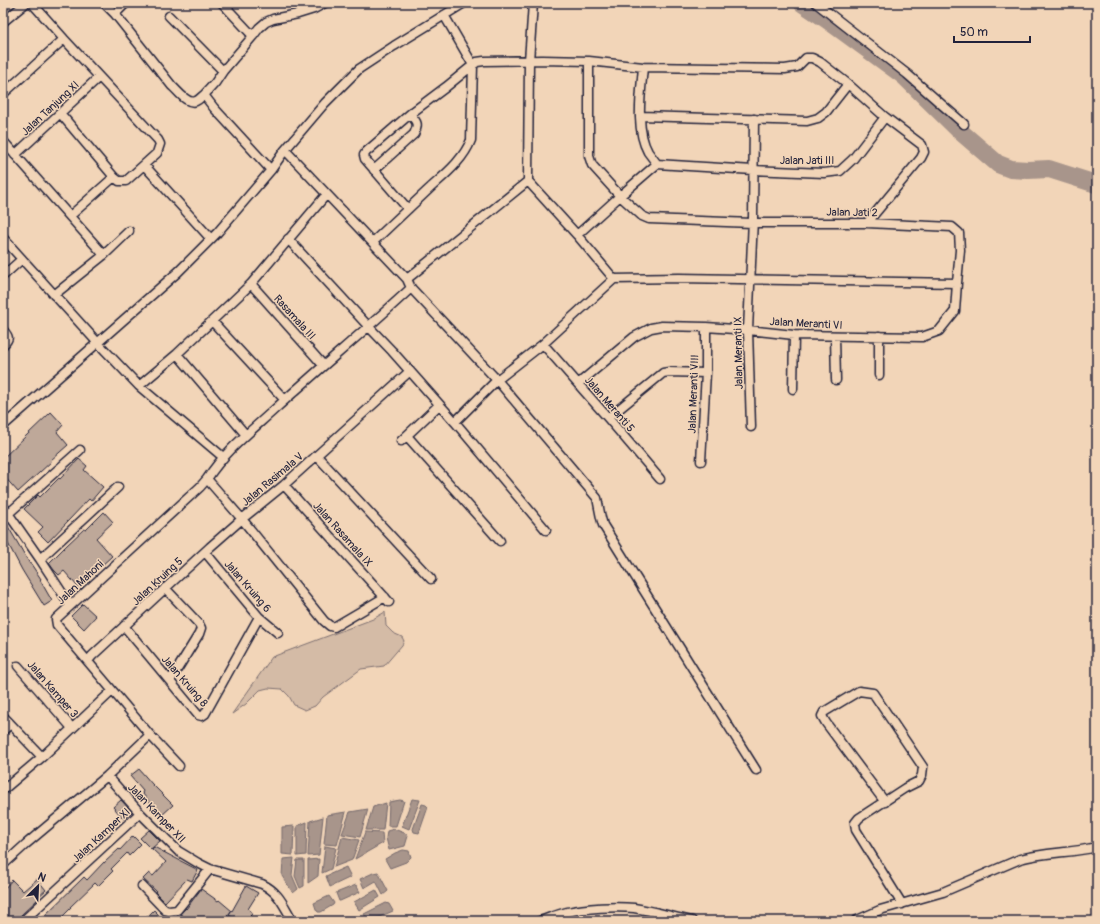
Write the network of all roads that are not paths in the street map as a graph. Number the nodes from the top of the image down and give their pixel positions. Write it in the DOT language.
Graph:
graph roads {
  1 [pos="26,3"];
  2 [pos="32,3"];
  3 [pos="104,3"];
  4 [pos="126,3"];
  5 [pos="222,3"];
  6 [pos="325,3"];
  7 [pos="464,3"];
  8 [pos="533,3"];
  9 [pos="816,3"];
  10 [pos="115,14"];
  11 [pos="444,15"];
  12 [pos="169,16"];
  13 [pos="3,22"];
  14 [pos="253,36"];
  15 [pos="64,39"];
  16 [pos="529,61"];
  17 [pos="589,62"];
  18 [pos="473,65"];
  19 [pos="642,67"];
  20 [pos="223,71"];
  21 [pos="99,77"];
  22 [pos="848,84"];
  23 [pos="3,94"];
  24 [pos="204,95"];
  25 [pos="60,113"];
  26 [pos="410,114"];
  27 [pos="640,116"];
  28 [pos="885,117"];
  29 [pos="754,119"];
  30 [pos="964,124"];
  31 [pos="3,141"];
  32 [pos="285,150"];
  33 [pos="15,155"];
  34 [pos="657,164"];
  35 [pos="144,165"];
  36 [pos="271,170"];
  37 [pos="374,170"];
  38 [pos="753,170"];
  39 [pos="114,177"];
  40 [pos="528,181"];
  41 [pos="326,195"];
  42 [pos="620,196"];
  43 [pos="408,209"];
  44 [pos="70,216"];
  45 [pos="752,223"];
  46 [pos="867,223"];
  47 [pos="952,227"];
  48 [pos="129,231"];
  49 [pos="577,235"];
  50 [pos="3,238"];
  51 [pos="211,239"];
  52 [pos="288,239"];
  53 [pos="373,242"];
  54 [pos="104,254"];
  55 [pos="22,259"];
  56 [pos="3,276"];
  57 [pos="407,279"];
  58 [pos="614,279"];
  59 [pos="750,279"];
  60 [pos="957,283"];
  61 [pos="251,284"];
  62 [pos="411,288"];
  63 [pos="54,295"];
  64 [pos="212,321"];
  65 [pos="369,327"];
  66 [pos="706,327"];
  67 [pos="3,330"];
  68 [pos="748,330"];
  69 [pos="794,335"];
  70 [pos="835,336"];
  71 [pos="879,336"];
  72 [pos="97,342"];
  73 [pos="5,343"];
  74 [pos="543,344"];
  75 [pos="177,354"];
  76 [pos="323,365"];
  77 [pos="410,372"];
  78 [pos="706,373"];
  79 [pos="879,375"];
  80 [pos="497,380"];
  81 [pos="836,380"];
  82 [pos="578,384"];
  83 [pos="139,386"];
  84 [pos="793,389"];
  85 [pos="284,400"];
  86 [pos="439,405"];
  87 [pos="608,418"];
  88 [pos="455,422"];
  89 [pos="3,426"];
  90 [pos="750,427"];
  91 [pos="246,435"];
  92 [pos="80,450"];
  93 [pos="317,456"];
  94 [pos="223,457"];
  95 [pos="701,461"];
  96 [pos="207,479"];
  97 [pos="660,479"];
  98 [pos="284,485"];
  99 [pos="118,487"];
  100 [pos="3,506"];
  101 [pos="9,513"];
  102 [pos="242,519"];
  103 [pos="546,530"];
  104 [pos="500,541"];
  105 [pos="205,552"];
  106 [pos="40,559"];
  107 [pos="431,578"];
  108 [pos="165,588"];
  109 [pos="70,606"];
  110 [pos="258,617"];
  111 [pos="124,626"];
  112 [pos="278,633"];
  113 [pos="88,661"];
  114 [pos="18,666"];
  115 [pos="170,681"];
  116 [pos="112,691"];
  117 [pos="3,716"];
  118 [pos="10,724"];
  119 [pos="72,728"];
  120 [pos="3,730"];
  121 [pos="150,735"];
  122 [pos="42,757"];
  123 [pos="179,766"];
  124 [pos="756,770"];
  125 [pos="107,776"];
  126 [pos="3,790"];
  127 [pos="885,802"];
  128 [pos="140,813"];
  129 [pos="1097,848"];
  130 [pos="3,865"];
  131 [pos="210,869"];
  132 [pos="142,886"];
  133 [pos="902,904"];
  134 [pos="291,918"];
  135 [pos="23,921"];
  136 [pos="540,921"];
  137 [pos="692,921"];
  138 [pos="855,921"];
  1 -- 13 [label="street"];
  2 -- 15 [label="street"];
  3 -- 10 [label="street"];
  4 -- 10 [label="street"];
  5 -- 14 [label="street"];
  6 -- 14 [label="street"];
  7 -- 11 [label="street"];
  8 -- 16 [label="street"];
  9 -- 30 [label="street"];
  10 -- 24 [label="street"];
  11 -- 18 [label="street"];
  11 -- 32 [label="street"];
  12 -- 20 [label="street"];
  14 -- 20 [label="street"];
  15 -- 21 [label="street"];
  15 -- 23 [label="street"];
  16 -- 17 [label="street"];
  16 -- 18 [label="street"];
  16 -- 40 [label="street"];
  17 -- 19 [label="street"];
  17 -- 42 [label="street, Jalan Jati 2"];
  18 -- 26 [label="street"];
  18 -- 43 [label="street"];
  19 -- 22 [label="street"];
  19 -- 27 [label="street"];
  20 -- 24 [label="street"];
  21 -- 25 [label="street, Jalan Tanjung XI"];
  21 -- 35 [label="street"];
  22 -- 28 [label="street"];
  22 -- 29 [label="street"];
  24 -- 36 [label="street"];
  25 -- 33 [label="street, Jalan Tanjung XI"];
  25 -- 39 [label="street"];
  26 -- 37 [label="street"];
  26 -- 37 [label="street"];
  27 -- 29 [label="street"];
  27 -- 34 [label="street"];
  28 -- 38 [label="street, Jalan Jati III"];
  28 -- 46 [label="street"];
  29 -- 38 [label="street, Jalan Meranti IX"];
  31 -- 33 [label="street"];
  32 -- 36 [label="street"];
  32 -- 41 [label="street"];
  33 -- 44 [label="street"];
  34 -- 38 [label="street"];
  34 -- 42 [label="street"];
  35 -- 39 [label="street"];
  35 -- 51 [label="street"];
  36 -- 51 [label="street"];
  37 -- 43 [label="street"];
  38 -- 45 [label="street, Jalan Meranti IX"];
  39 -- 44 [label="street"];
  40 -- 49 [label="street"];
  40 -- 57 [label="street"];
  41 -- 52 [label="street"];
  41 -- 53 [label="street"];
  42 -- 45 [label="street, Jalan Jati 2"];
  42 -- 49 [label="street"];
  43 -- 53 [label="street"];
  44 -- 54 [label="street"];
  45 -- 46 [label="street, Jalan Jati 2"];
  45 -- 59 [label="street, Jalan Meranti IX"];
  46 -- 47 [label="street, Jalan Jati 2"];
  47 -- 60 [label="street, Jalan Meranti VI"];
  48 -- 54 [label="street"];
  49 -- 58 [label="street"];
  50 -- 55 [label="street"];
  51 -- 72 [label="street"];
  52 -- 61 [label="street"];
  52 -- 65 [label="street"];
  53 -- 57 [label="street"];
  54 -- 63 [label="street"];
  55 -- 56 [label="street"];
  55 -- 63 [label="street"];
  57 -- 62 [label="street"];
  58 -- 59 [label="street"];
  58 -- 74 [label="street"];
  59 -- 60 [label="street"];
  59 -- 68 [label="street, Jalan Meranti IX"];
  60 -- 71 [label="street, Jalan Meranti VI"];
  61 -- 64 [label="street"];
  61 -- 76 [label="street, Rasamala III"];
  62 -- 65 [label="street, Jalan Mahoni"];
  62 -- 80 [label="street"];
  63 -- 72 [label="street"];
  64 -- 75 [label="street"];
  64 -- 85 [label="street"];
  65 -- 76 [label="street, Jalan Mahoni"];
  65 -- 77 [label="street"];
  66 -- 68 [label="street, Jalan Meranti VI"];
  66 -- 78 [label="street, Jalan Meranti VIII"];
  66 -- 82 [label="street, Jalan Meranti VI"];
  67 -- 73 [label="street"];
  68 -- 69 [label="street, Jalan Meranti VI"];
  68 -- 90 [label="street, Jalan Meranti IX"];
  69 -- 70 [label="street, Jalan Meranti VI"];
  69 -- 84 [label="street"];
  70 -- 71 [label="street, Jalan Meranti VI"];
  70 -- 81 [label="street"];
  71 -- 79 [label="street"];
  72 -- 83 [label="street"];
  72 -- 89 [label="street"];
  74 -- 80 [label="street"];
  74 -- 82 [label="street, Jalan Meranti 5"];
  75 -- 83 [label="street"];
  75 -- 91 [label="street"];
  76 -- 85 [label="street, Jalan Mahoni"];
  77 -- 86 [label="street"];
  77 -- 93 [label="street, Jalan Rasimala V"];
  78 -- 87 [label="street"];
  78 -- 95 [label="street, Jalan Meranti VIII"];
  80 -- 88 [label="street"];
  80 -- 124 [label="street"];
  82 -- 87 [label="street, Jalan Meranti 5"];
  83 -- 94 [label="street"];
  85 -- 91 [label="street, Jalan Mahoni"];
  86 -- 88 [label="street"];
  86 -- 104 [label="street"];
  87 -- 97 [label="street, Jalan Meranti 5"];
  88 -- 103 [label="street"];
  91 -- 94 [label="street, Jalan Mahoni"];
  92 -- 101 [label="street"];
  93 -- 98 [label="street, Jalan Rasimala V"];
  93 -- 107 [label="street"];
  94 -- 96 [label="street, Jalan Mahoni"];
  96 -- 102 [label="street"];
  96 -- 109 [label="street, Jalan Mahoni"];
  98 -- 102 [label="street, Jalan Rasimala V"];
  98 -- 102 [label="street, Jalan Rasamala IX"];
  99 -- 106 [label="street"];
  100 -- 101 [label="street"];
  101 -- 106 [label="street"];
  102 -- 105 [label="street, Jalan Kruing 5"];
  105 -- 108 [label="street, Jalan Kruing 5"];
  105 -- 110 [label="street, Jalan Kruing 6"];
  106 -- 109 [label="street"];
  108 -- 111 [label="street, Jalan Kruing 5"];
  108 -- 115 [label="street"];
  109 -- 113 [label="street, Jalan Mahoni"];
  110 -- 112 [label="street, Jalan Kruing 6"];
  110 -- 115 [label="street, Jalan Kruing 8"];
  111 -- 113 [label="street, Jalan Kruing 5"];
  111 -- 115 [label="street, Jalan Kruing 8"];
  113 -- 116 [label="street, Jalan Mahoni"];
  114 -- 119 [label="street, Jalan Kamper 3"];
  116 -- 119 [label="street"];
  116 -- 121 [label="street, Jalan Mahoni"];
  117 -- 118 [label="street"];
  118 -- 120 [label="street"];
  118 -- 122 [label="street"];
  119 -- 122 [label="street"];
  121 -- 123 [label="street, Jalan Mahoni"];
  121 -- 125 [label="street"];
  122 -- 126 [label="street"];
  125 -- 128 [label="street, Jalan Kamper XII"];
  125 -- 130 [label="street"];
  127 -- 127 [label="street"];
  127 -- 133 [label="street"];
  128 -- 131 [label="street, Jalan Kamper XII"];
  128 -- 135 [label="street, Jalan Kamper XI"];
  129 -- 133 [label="street"];
  131 -- 132 [label="street"];
  131 -- 134 [label="street, Jalan Kamper XII"];
  133 -- 138 [label="street"];
  136 -- 137 [label="street"];
}
